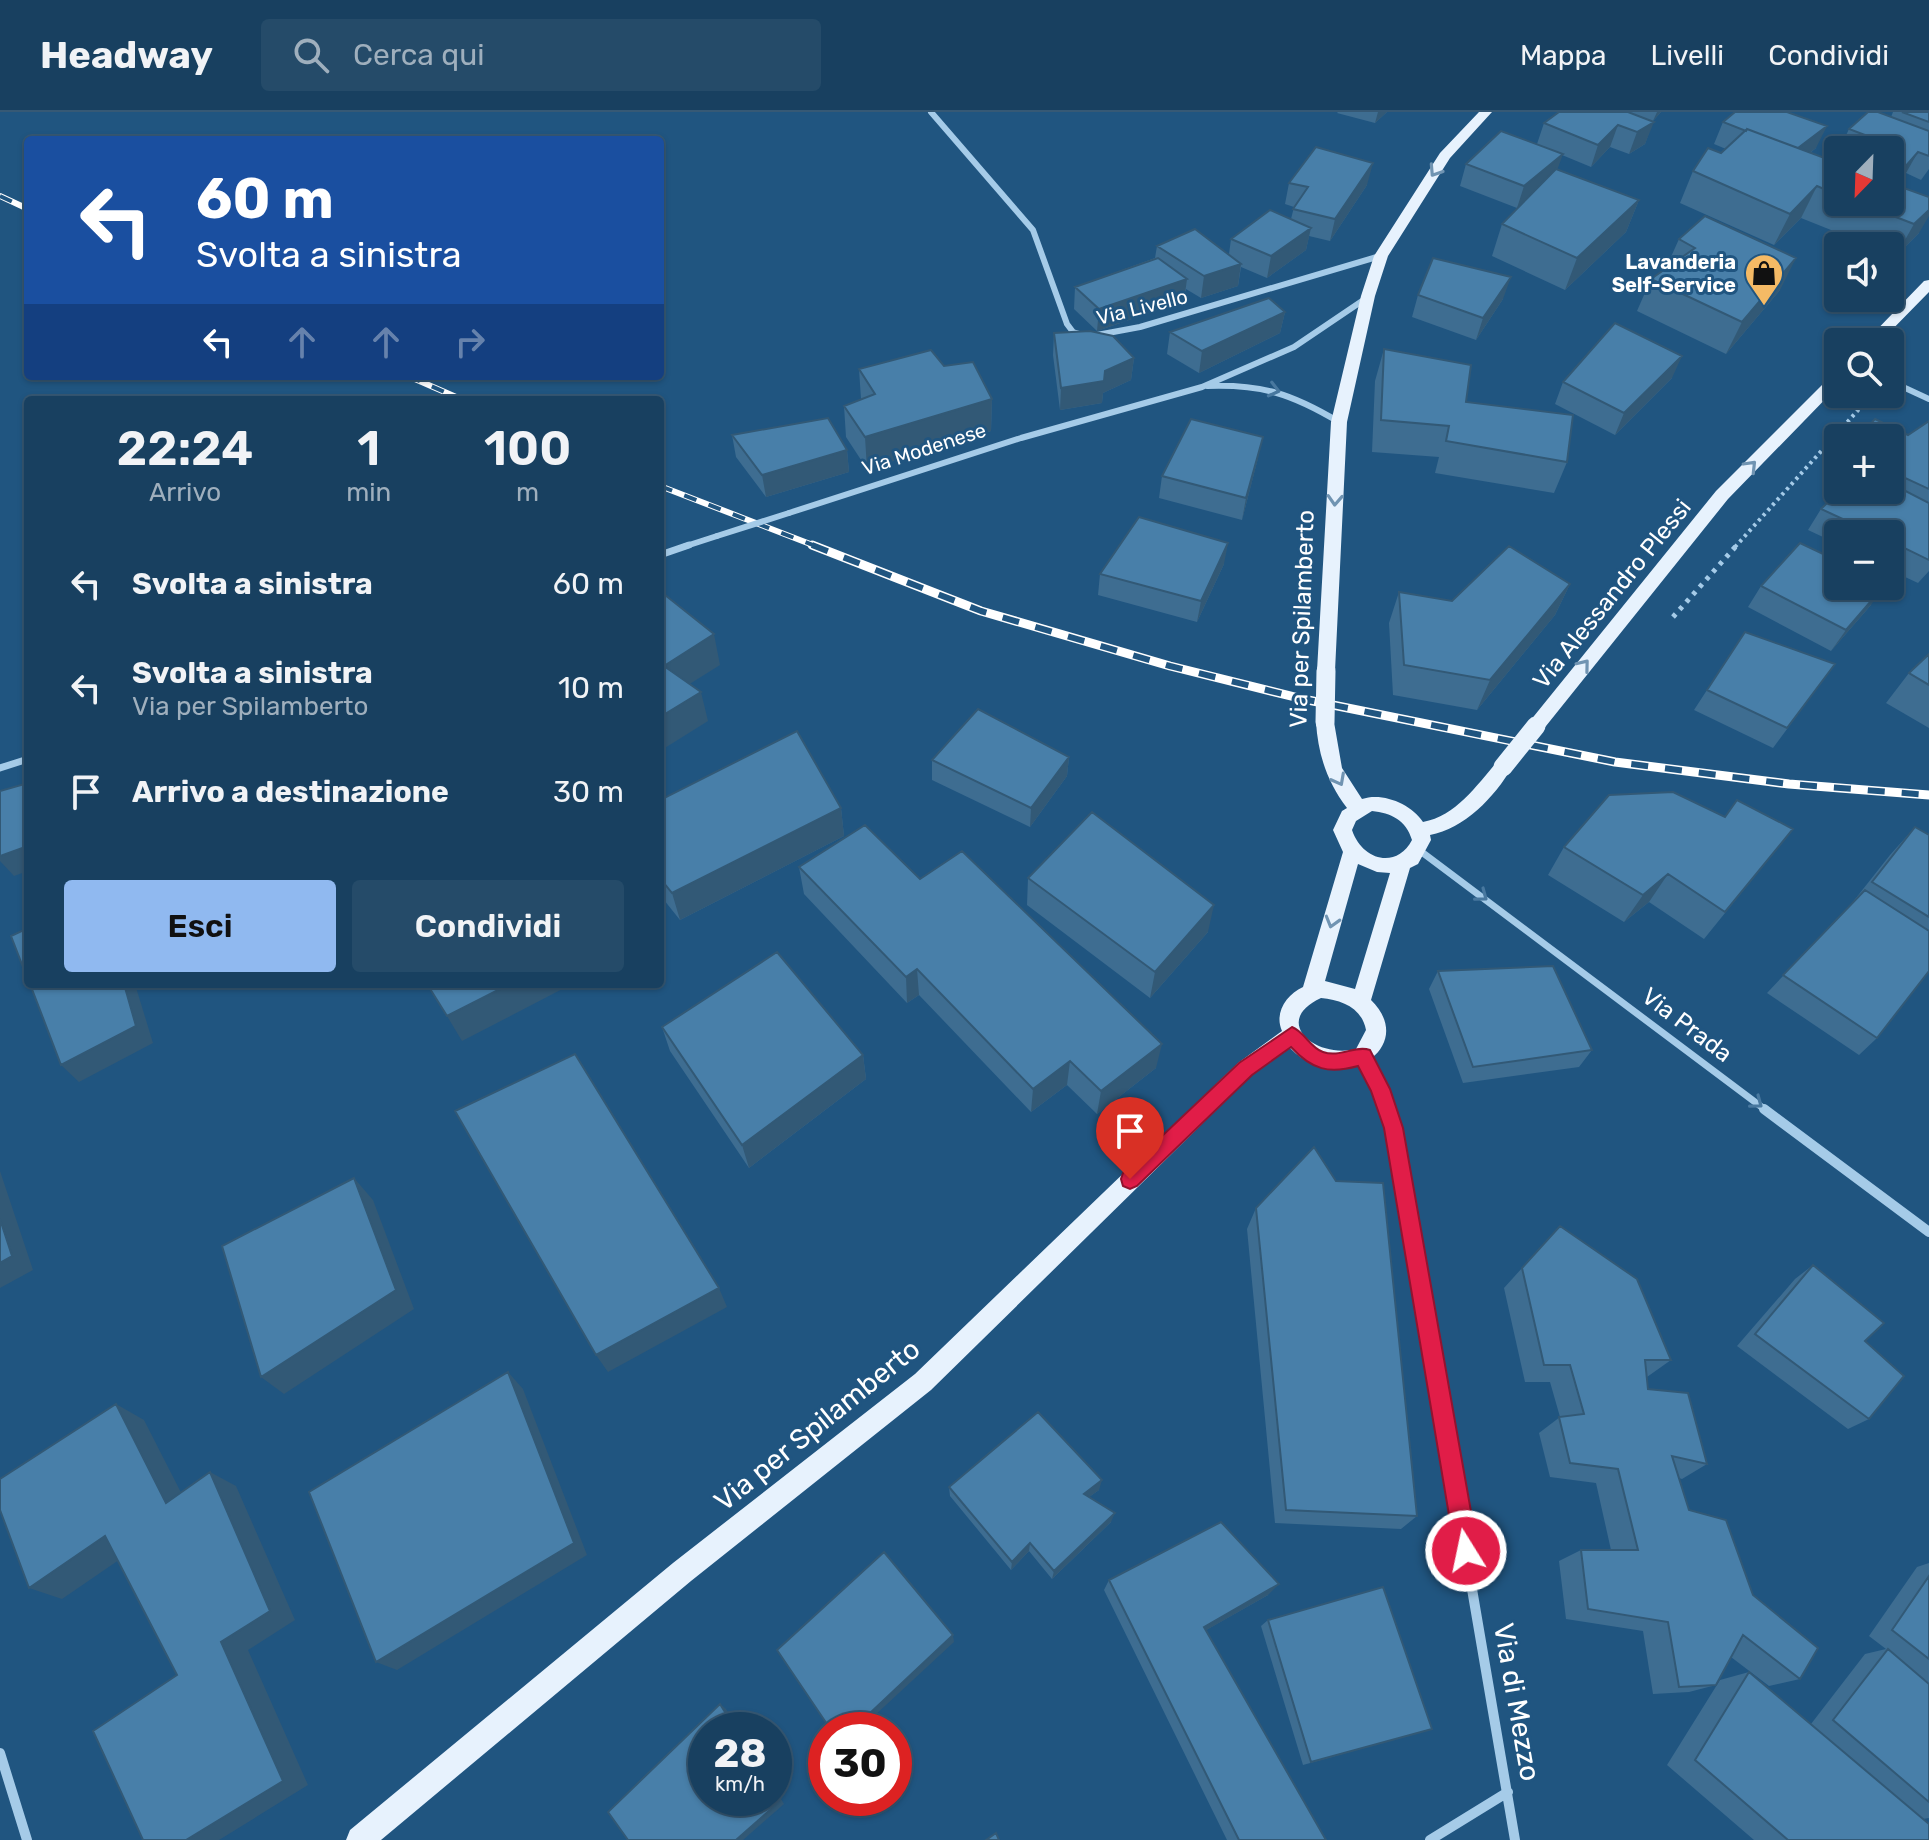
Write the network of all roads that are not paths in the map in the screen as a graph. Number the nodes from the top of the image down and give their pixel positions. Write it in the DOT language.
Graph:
graph roads {
  1 [pos="931,112"];
  2 [pos="1486,112"];
  3 [pos="1381,256"];
  4 [pos="1929,284"];
  5 [pos="1368,296"];
  6 [pos="1886,328"];
  7 [pos="1202,387"];
  8 [pos="1904,387"];
  9 [pos="1824,391"];
  10 [pos="1929,399"];
  11 [pos="1339,422"];
  12 [pos="664,554"];
  13 [pos="24,760"];
  14 [pos="0,768"];
  15 [pos="1358,808"];
  16 [pos="1419,830"];
  17 [pos="1419,850"];
  18 [pos="1352,852"];
  19 [pos="1402,864"];
  20 [pos="1312,991"];
  21 [pos="1361,1001"];
  22 [pos="1292,1035"];
  23 [pos="1363,1056"];
  24 [pos="1929,1232"];
  25 [pos="0,1753"];
  26 [pos="1508,1792"];
  27 [pos="27,1840"];
  28 [pos="360,1840"];
  29 [pos="1430,1840"];
  30 [pos="1515,1840"];
  1 -- 3 [label="street, Via Livello"];
  2 -- 3 [label="main road, one-way"];
  3 -- 5 [label="main road"];
  4 -- 6 [label="main road"];
  5 -- 7 [label="street, Via Modenese"];
  5 -- 11 [label="main road"];
  7 -- 11 [label="street, Via Modenese, one-way"];
  7 -- 12 [label="street, Via Modenese, bridge"];
  8 -- 10 [label="street"];
  16 -- 9 [label="main road, Via Alessandro Plessi, one-way, bridge"];
  11 -- 15 [label="main road, Via per Spilamberto, one-way, bridge"];
  13 -- 14 [label="street"];
  15 -- 16 [label="main road"];
  15 -- 18 [label="main road"];
  16 -- 17 [label="main road"];
  17 -- 19 [label="main road"];
  17 -- 24 [label="street, Via Prada, one-way"];
  18 -- 19 [label="main road"];
  18 -- 20 [label="main road, one-way"];
  19 -- 21 [label="main road"];
  20 -- 21 [label="main road"];
  20 -- 22 [label="main road"];
  21 -- 23 [label="main road"];
  22 -- 23 [label="main road"];
  22 -- 28 [label="main road, Via per Spilamberto"];
  23 -- 26 [label="street, Via di Mezzo"];
  25 -- 27 [label="street"];
  26 -- 29 [label="street"];
  26 -- 30 [label="street, Via di Mezzo"];
}
